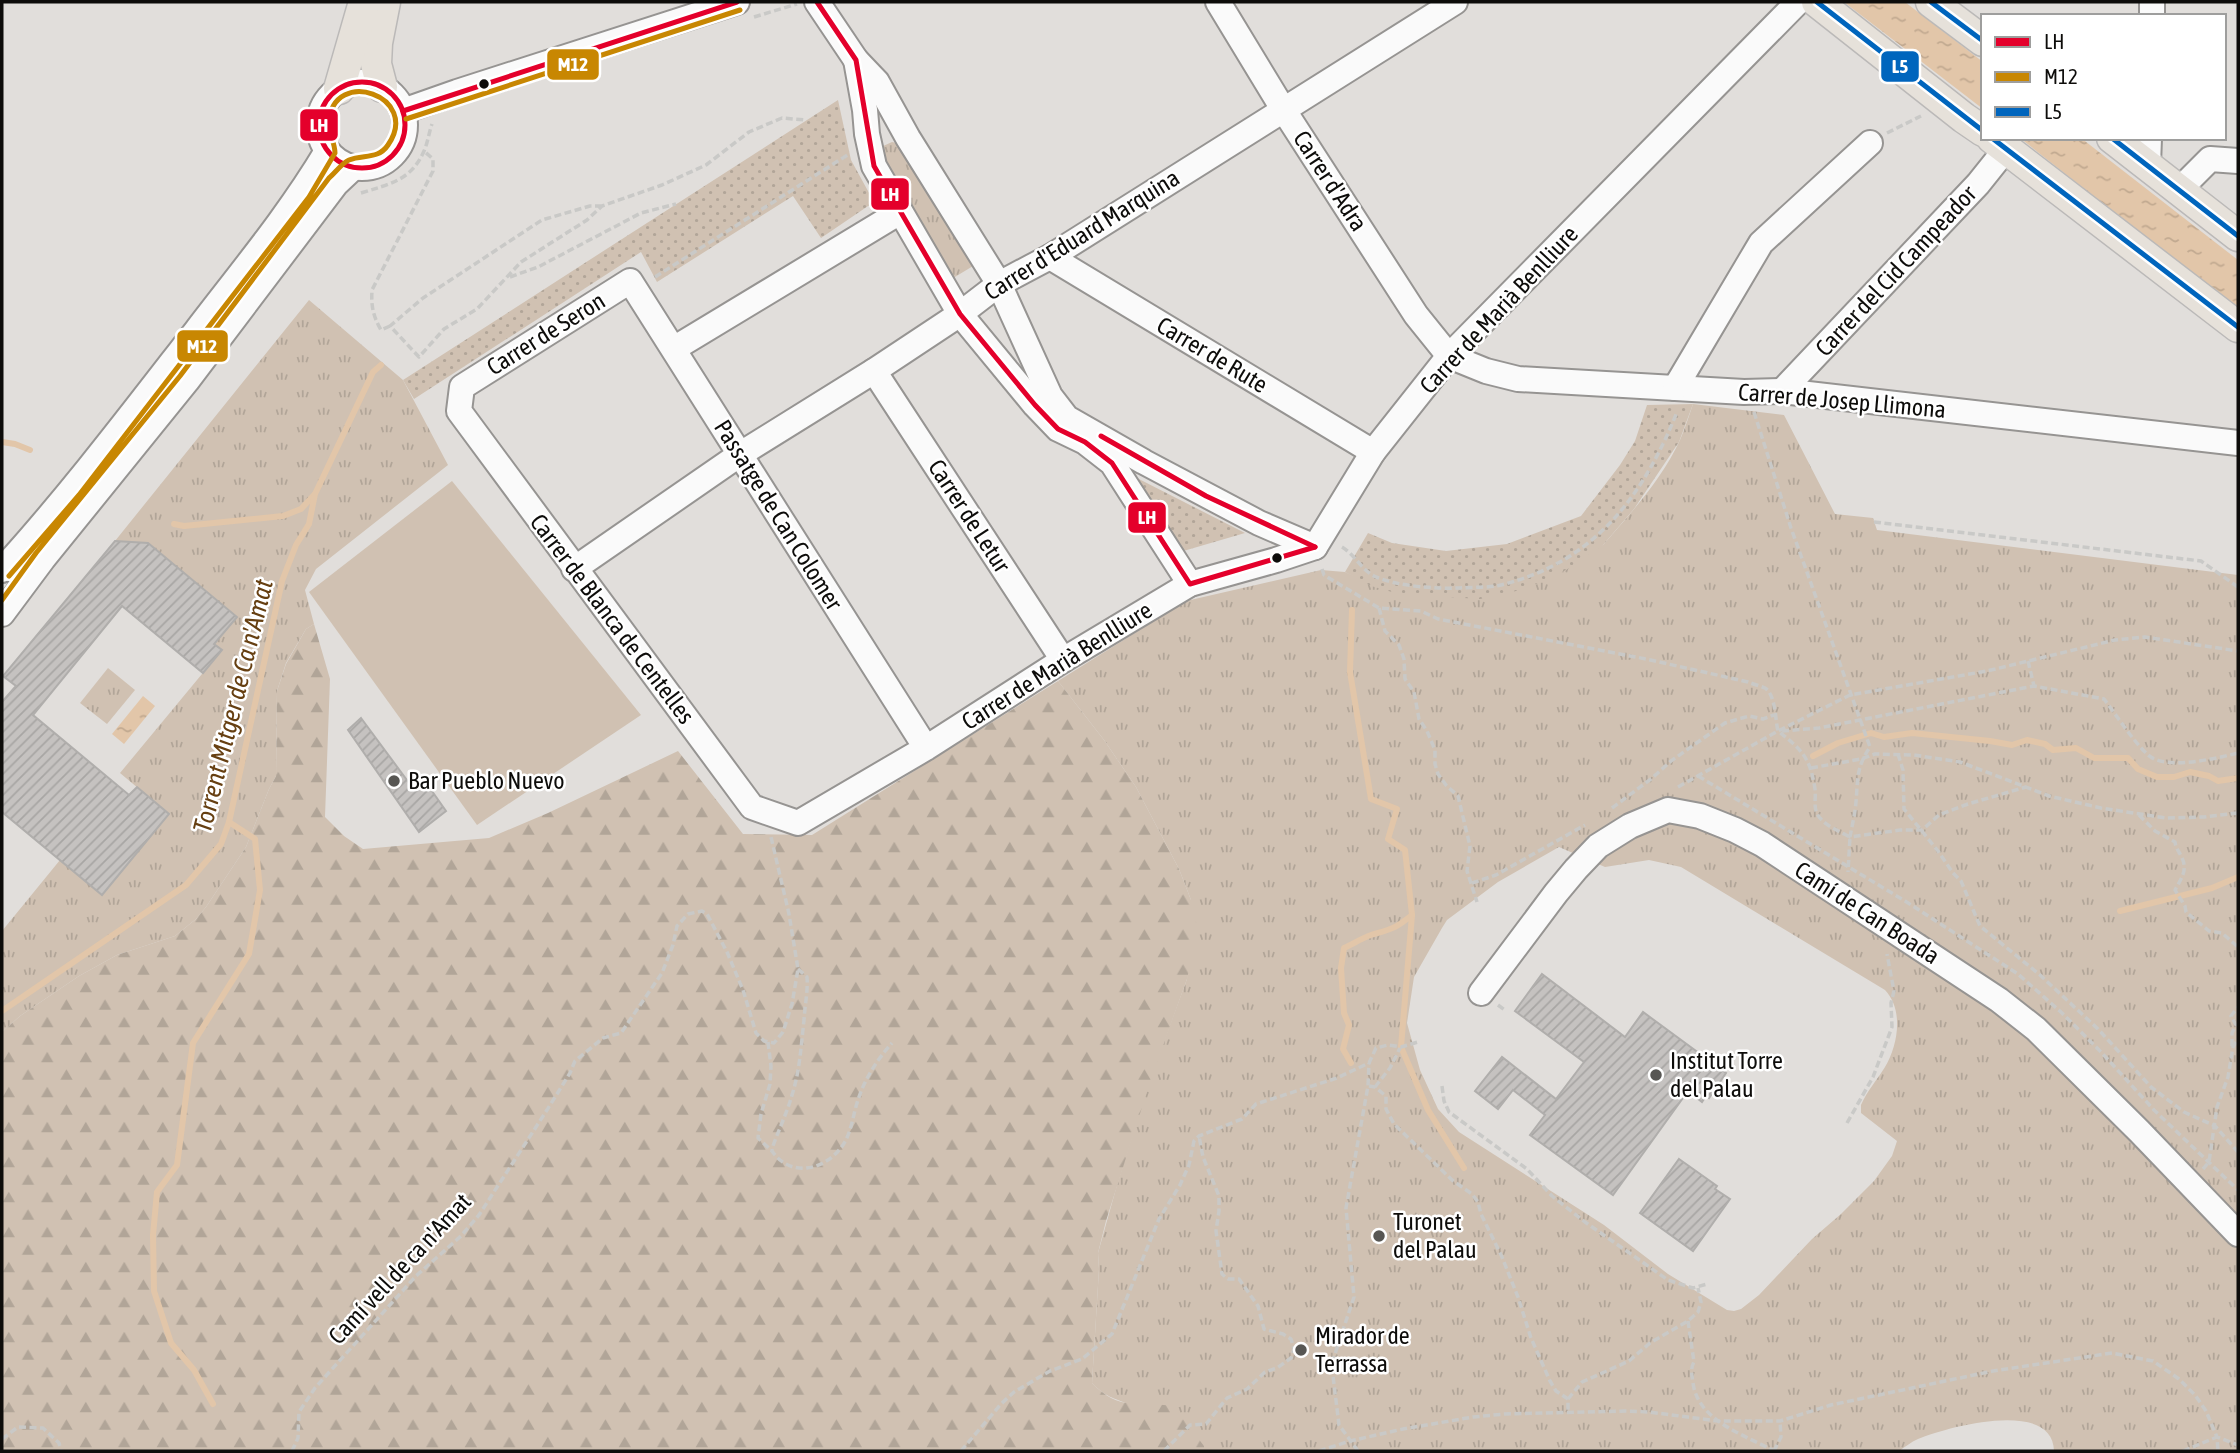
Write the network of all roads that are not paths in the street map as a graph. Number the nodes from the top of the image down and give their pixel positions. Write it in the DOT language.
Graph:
graph roads {
  1 [pos="364,2"];
  2 [pos="385,2"];
  3 [pos="737,2"];
  4 [pos="817,2"];
  5 [pos="1218,2"];
  6 [pos="1455,2"];
  7 [pos="1798,2"];
  8 [pos="1817,2"];
  9 [pos="1931,2"];
  10 [pos="1981,40"];
  11 [pos="856,60"];
  12 [pos="382,87"];
  13 [pos="339,89"];
  14 [pos="1283,109"];
  15 [pos="402,111"];
  16 [pos="1981,130"];
  17 [pos="908,138"];
  18 [pos="1993,140"];
  19 [pos="1994,140"];
  20 [pos="2117,140"];
  21 [pos="1870,143"];
  22 [pos="327,150"];
  23 [pos="862,150"];
  24 [pos="2148,152"];
  25 [pos="2238,161"];
  26 [pos="353,168"];
  27 [pos="2179,190"];
  28 [pos="900,212"];
  29 [pos="2238,236"];
  30 [pos="1050,257"];
  31 [pos="640,280"];
  32 [pos="999,284"];
  33 [pos="960,314"];
  34 [pos="2238,327"];
  35 [pos="675,348"];
  36 [pos="1449,356"];
  37 [pos="874,371"];
  38 [pos="462,387"];
  39 [pos="1782,391"];
  40 [pos="1678,394"];
  41 [pos="2238,443"];
  42 [pos="1373,452"];
  43 [pos="738,455"];
  44 [pos="1319,541"];
  45 [pos="574,569"];
  46 [pos="2,570"];
  47 [pos="1190,584"];
  48 [pos="2,614"];
  49 [pos="1063,660"];
  50 [pos="926,748"];
  51 [pos="798,823"];
  52 [pos="1481,993"];
  53 [pos="2238,1234"];
  1 -- 13 [label="main road"];
  2 -- 12 [label="main road"];
  3 -- 15 [label="street"];
  4 -- 11 [label="street"];
  5 -- 14 [label="street, Carrer d'Adra"];
  6 -- 14 [label="street, Carrer d'Eduard Marquina"];
  7 -- 36 [label="street, Carrer de Marià Benlliure"];
  8 -- 16 [label="main road"];
  9 -- 10 [label="main road"];
  11 -- 17 [label="street"];
  11 -- 23 [label="street"];
  12 -- 13 [label="street"];
  12 -- 15 [label="street"];
  13 -- 22 [label="street"];
  14 -- 30 [label="street, Carrer d'Eduard Marquina"];
  14 -- 36 [label="street, Carrer d'Adra"];
  15 -- 26 [label="street"];
  17 -- 23 [label="street"];
  17 -- 32 [label="street"];
  18 -- 39 [label="street, Carrer del Cid Campeador"];
  19 -- 34 [label="main road"];
  20 -- 24 [label="main road"];
  21 -- 40 [label="street"];
  22 -- 26 [label="street"];
  22 -- 46 [label="street"];
  23 -- 28 [label="street"];
  24 -- 27 [label="main road"];
  25 -- 27 [label="street"];
  26 -- 48 [label="street"];
  27 -- 29 [label="main road"];
  28 -- 33 [label="street"];
  28 -- 35 [label="street"];
  30 -- 32 [label="street, Carrer d'Eduard Marquina"];
  30 -- 42 [label="street, Carrer de Rute"];
  31 -- 35 [label="street, Passatge de Can Colomer"];
  31 -- 38 [label="street, Carrer de Seron"];
  32 -- 33 [label="street, Carrer d'Eduard Marquina"];
  32 -- 44 [label="street"];
  33 -- 37 [label="street, Carrer d'Eduard Marquina"];
  33 -- 47 [label="street"];
  35 -- 43 [label="street, Passatge de Can Colomer"];
  36 -- 40 [label="street, Carrer de Josep Llimona"];
  36 -- 42 [label="street, Carrer de Marià Benlliure"];
  37 -- 43 [label="street, Carrer d'Eduard Marquina"];
  37 -- 49 [label="street, Carrer de Letur"];
  38 -- 45 [label="street, Carrer de Blanca de Centelles"];
  39 -- 40 [label="street, Carrer de Josep Llimona"];
  39 -- 41 [label="street, Carrer de Josep Llimona"];
  42 -- 44 [label="street, Carrer de Marià Benlliure"];
  43 -- 45 [label="street, Carrer d'Eduard Marquina"];
  43 -- 50 [label="street, Passatge de Can Colomer"];
  44 -- 47 [label="street, Carrer de Marià Benlliure"];
  45 -- 51 [label="street, Carrer de Blanca de Centelles"];
  47 -- 49 [label="street, Carrer de Marià Benlliure"];
  49 -- 50 [label="street, Carrer de Marià Benlliure"];
  50 -- 51 [label="street, Carrer de Marià Benlliure"];
  52 -- 53 [label="street, Camí de Can Boada"];
}
